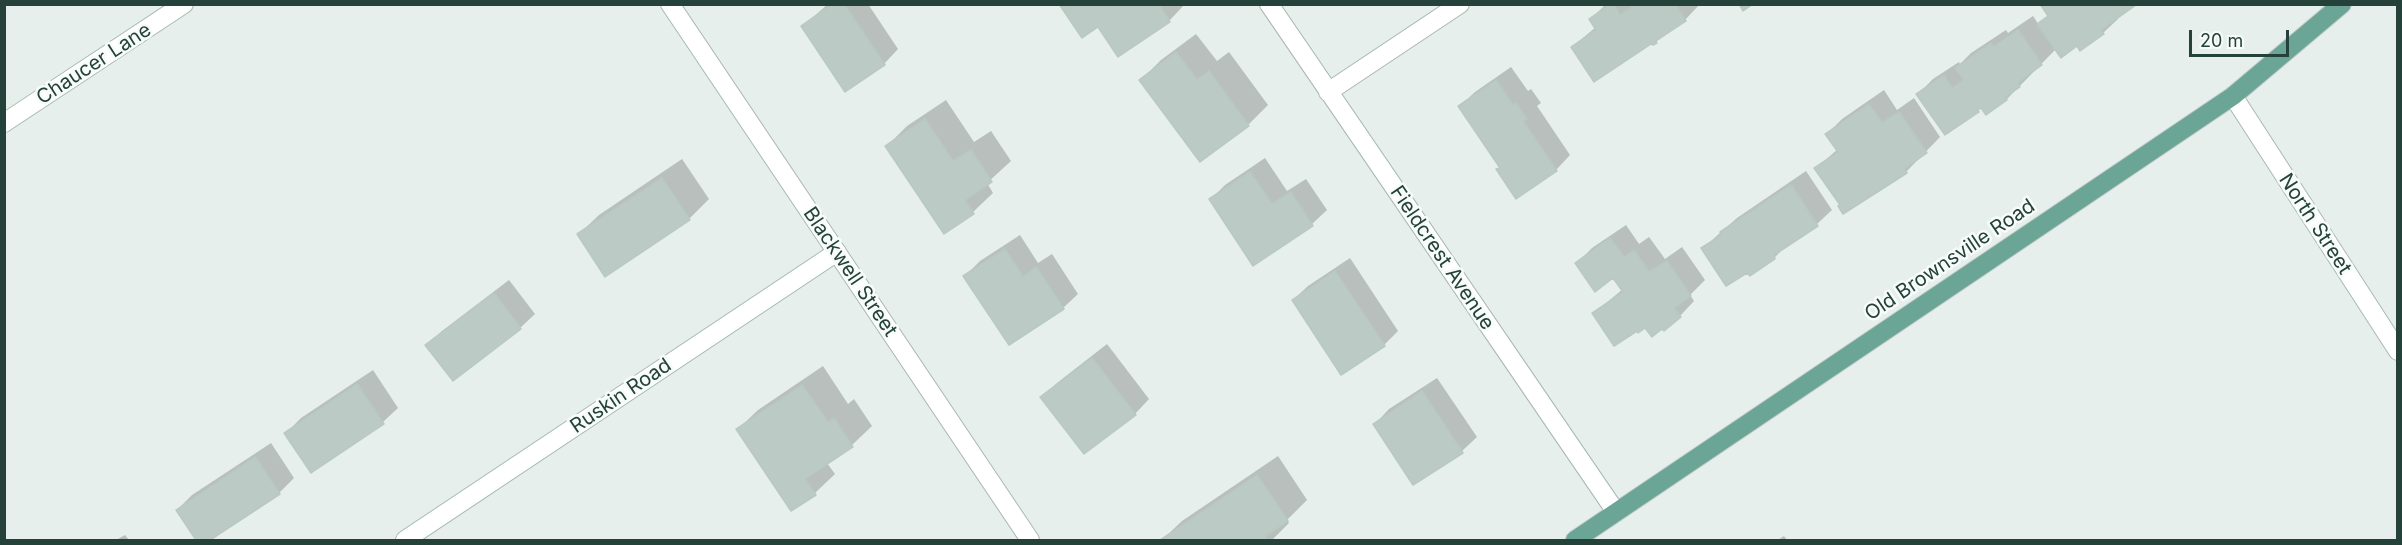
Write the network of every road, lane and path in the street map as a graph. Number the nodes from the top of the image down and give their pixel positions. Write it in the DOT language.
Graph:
graph roads {
  1 [pos="184,4"];
  2 [pos="670,4"];
  3 [pos="1269,4"];
  4 [pos="1460,4"];
  5 [pos="2342,4"];
  6 [pos="1328,92"];
  7 [pos="2233,96"];
  8 [pos="4,123"];
  9 [pos="837,252"];
  10 [pos="2397,351"];
  11 [pos="1616,512"];
  12 [pos="405,540"];
  13 [pos="1030,540"];
  14 [pos="1575,540"];
  1 -- 8 [label="street, Chaucer Lane"];
  2 -- 9 [label="street, Blackwell Street"];
  3 -- 6 [label="street, Fieldcrest Avenue"];
  4 -- 6 [label="street"];
  5 -- 7 [label="main road, Old Brownsville Road"];
  6 -- 11 [label="street, Fieldcrest Avenue"];
  7 -- 10 [label="street, North Street"];
  7 -- 11 [label="main road, Old Brownsville Road"];
  9 -- 12 [label="street, Ruskin Road"];
  9 -- 13 [label="street, Blackwell Street"];
  11 -- 14 [label="main road, Old Brownsville Road"];
}
